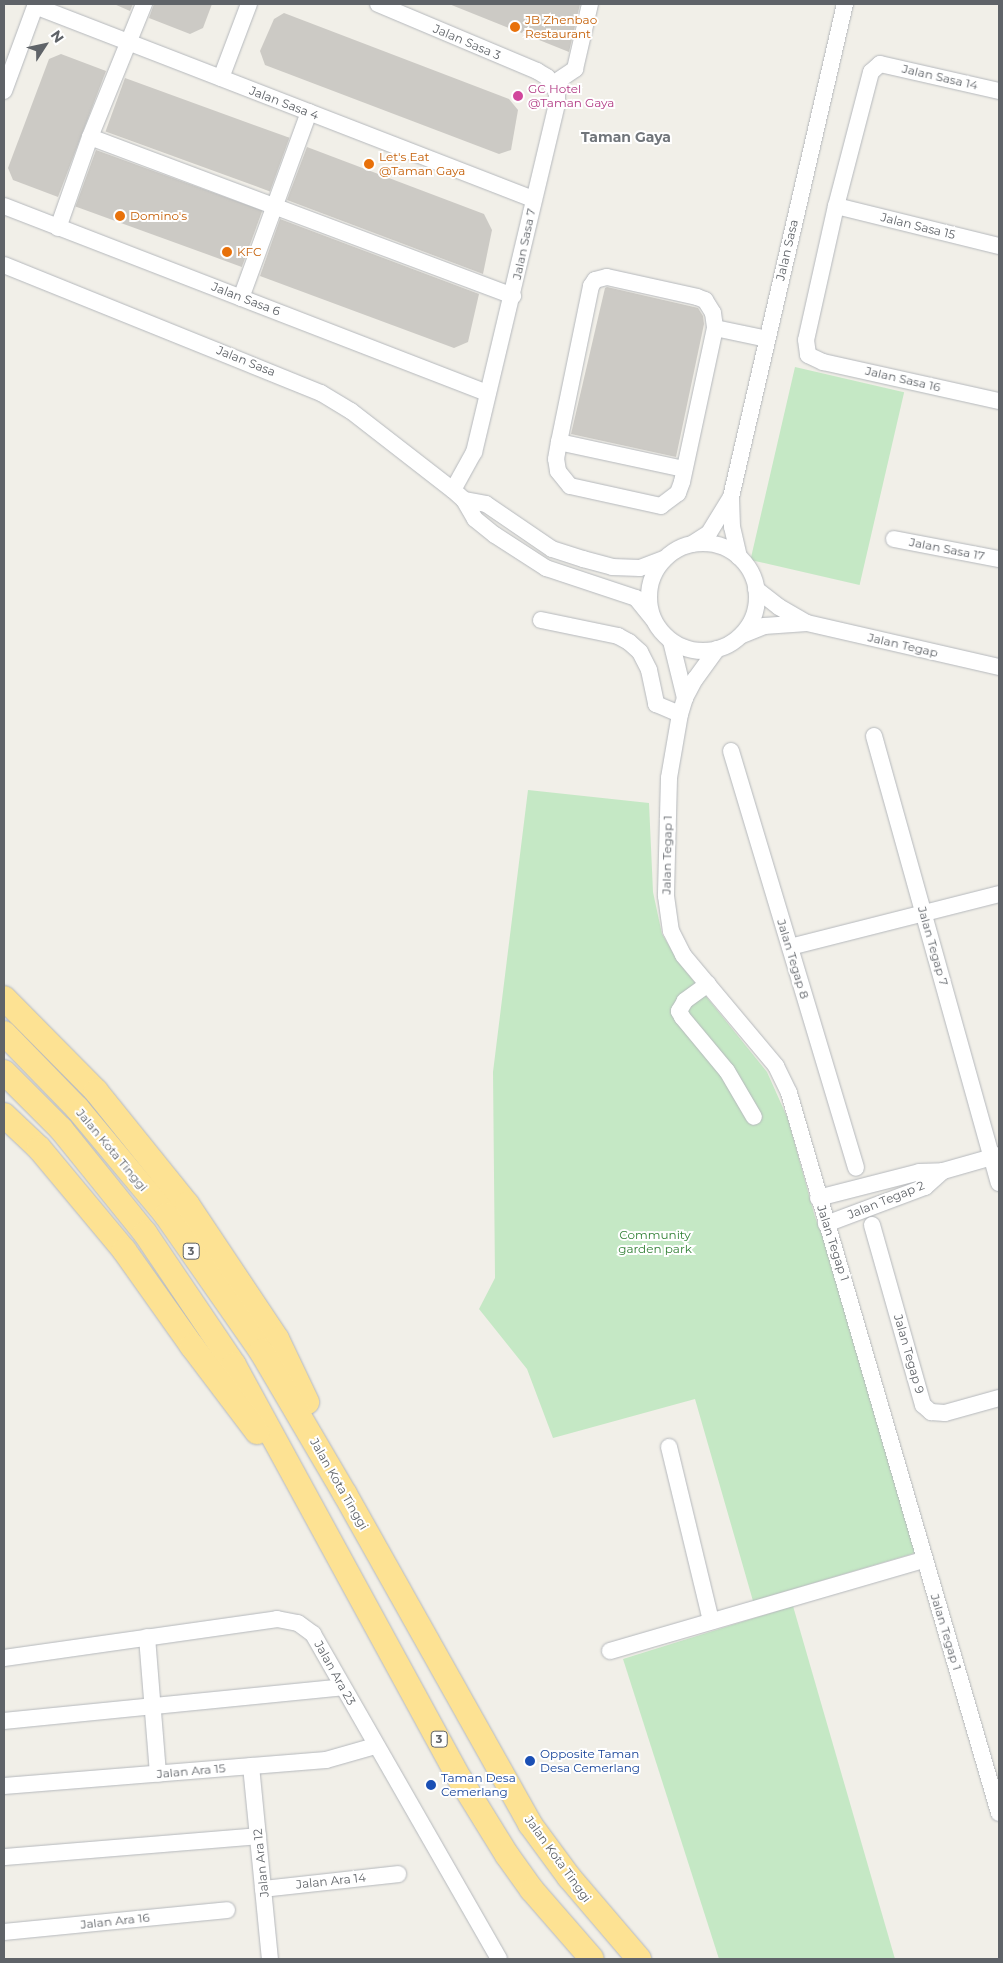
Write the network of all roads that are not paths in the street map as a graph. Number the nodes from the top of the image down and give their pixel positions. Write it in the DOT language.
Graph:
graph roads {
  1 [pos="144,4"];
  2 [pos="250,4"];
  3 [pos="378,4"];
  4 [pos="590,4"];
  5 [pos="845,4"];
  6 [pos="35,5"];
  7 [pos="128,42"];
  8 [pos="221,78"];
  9 [pos="553,84"];
  10 [pos="4,91"];
  11 [pos="999,91"];
  12 [pos="309,112"];
  13 [pos="90,137"];
  14 [pos="533,199"];
  15 [pos="4,206"];
  16 [pos="836,206"];
  17 [pos="275,207"];
  18 [pos="58,228"];
  19 [pos="999,246"];
  20 [pos="4,265"];
  21 [pos="513,296"];
  22 [pos="241,298"];
  23 [pos="715,328"];
  24 [pos="767,339"];
  25 [pos="488,393"];
  26 [pos="999,401"];
  27 [pos="559,442"];
  28 [pos="684,469"];
  29 [pos="458,495"];
  30 [pos="731,497"];
  31 [pos="894,539"];
  32 [pos="692,544"];
  33 [pos="739,557"];
  34 [pos="999,558"];
  35 [pos="664,559"];
  36 [pos="756,589"];
  37 [pos="653,619"];
  38 [pos="541,620"];
  39 [pos="807,623"];
  40 [pos="742,635"];
  41 [pos="671,640"];
  42 [pos="717,649"];
  43 [pos="999,667"];
  44 [pos="683,706"];
  45 [pos="874,736"];
  46 [pos="731,751"];
  47 [pos="999,894"];
  48 [pos="923,913"];
  49 [pos="790,947"];
  50 [pos="708,984"];
  51 [pos="4,998"];
  52 [pos="4,1033"];
  53 [pos="4,1072"];
  54 [pos="4,1115"];
  55 [pos="754,1117"];
  56 [pos="996,1156"];
  57 [pos="856,1168"];
  58 [pos="943,1171"];
  59 [pos="999,1183"];
  60 [pos="818,1198"];
  61 [pos="826,1224"];
  62 [pos="872,1225"];
  63 [pos="999,1398"];
  64 [pos="669,1447"];
  65 [pos="345,1494"];
  66 [pos="310,1503"];
  67 [pos="924,1560"];
  68 [pos="711,1621"];
  69 [pos="147,1637"];
  70 [pos="610,1652"];
  71 [pos="4,1658"];
  72 [pos="342,1687"];
  73 [pos="153,1707"];
  74 [pos="4,1721"];
  75 [pos="375,1746"];
  76 [pos="251,1766"];
  77 [pos="158,1774"];
  78 [pos="4,1786"];
  79 [pos="999,1813"];
  80 [pos="258,1836"];
  81 [pos="4,1857"];
  82 [pos="398,1874"];
  83 [pos="263,1889"];
  84 [pos="227,1910"];
  85 [pos="4,1932"];
  86 [pos="270,1959"];
  87 [pos="499,1959"];
  88 [pos="592,1959"];
  89 [pos="639,1959"];
  1 -- 7 [label="street"];
  2 -- 8 [label="street"];
  3 -- 9 [label="street, Jalan Sasa 3"];
  4 -- 9 [label="street"];
  5 -- 24 [label="street, Jalan Sasa"];
  6 -- 7 [label="street, Jalan Sasa 4"];
  6 -- 10 [label="street"];
  7 -- 8 [label="street, Jalan Sasa 4"];
  7 -- 13 [label="street"];
  8 -- 12 [label="street, Jalan Sasa 4"];
  9 -- 14 [label="street, Jalan Sasa 7"];
  11 -- 16 [label="street, Jalan Sasa 14"];
  12 -- 14 [label="street, Jalan Sasa 4"];
  12 -- 17 [label="street"];
  13 -- 17 [label="street"];
  13 -- 18 [label="street"];
  14 -- 21 [label="street, Jalan Sasa 7"];
  15 -- 18 [label="street, Jalan Sasa 6"];
  16 -- 19 [label="street, Jalan Sasa 15"];
  16 -- 26 [label="street, Jalan Sasa 16"];
  17 -- 21 [label="street"];
  17 -- 22 [label="street"];
  18 -- 22 [label="street, Jalan Sasa 6"];
  20 -- 29 [label="street, Jalan Sasa"];
  21 -- 25 [label="street, Jalan Sasa 7"];
  22 -- 25 [label="street, Jalan Sasa 6"];
  23 -- 24 [label="street"];
  23 -- 27 [label="street"];
  23 -- 28 [label="street"];
  24 -- 30 [label="street, Jalan Sasa"];
  25 -- 29 [label="street, Jalan Sasa 7"];
  27 -- 28 [label="street"];
  27 -- 28 [label="street"];
  29 -- 35 [label="street, Jalan Sasa"];
  29 -- 37 [label="street, Jalan Sasa"];
  30 -- 32 [label="street, Jalan Sasa"];
  30 -- 33 [label="street, Jalan Sasa"];
  31 -- 34 [label="street, Jalan Sasa 17"];
  32 -- 33 [label="street"];
  32 -- 35 [label="street"];
  33 -- 36 [label="street"];
  35 -- 37 [label="street"];
  36 -- 39 [label="street, Jalan Tegap"];
  36 -- 40 [label="street"];
  37 -- 41 [label="street"];
  38 -- 44 [label="street"];
  39 -- 40 [label="street, Jalan Tegap"];
  39 -- 43 [label="street, Jalan Tegap"];
  40 -- 42 [label="street"];
  41 -- 42 [label="street"];
  41 -- 44 [label="street, Jalan Tegap 1"];
  42 -- 44 [label="street, Jalan Tegap 1"];
  44 -- 50 [label="street, Jalan Tegap 1"];
  45 -- 48 [label="street, Jalan Tegap 7"];
  46 -- 49 [label="street, Jalan Tegap 8"];
  47 -- 48 [label="street"];
  48 -- 49 [label="street"];
  48 -- 56 [label="street, Jalan Tegap 7"];
  49 -- 57 [label="street, Jalan Tegap 8"];
  50 -- 55 [label="street"];
  50 -- 60 [label="street, Jalan Tegap 1"];
  51 -- 65 [label="highway"];
  52 -- 65 [label="highway, Jalan Kota Tinggi / 3"];
  53 -- 66 [label="highway, 3"];
  54 -- 66 [label="highway"];
  56 -- 58 [label="street, Jalan Tegap 2"];
  56 -- 59 [label="street"];
  58 -- 60 [label="street, Jalan Tegap 2"];
  58 -- 61 [label="street, Jalan Tegap 2"];
  60 -- 61 [label="street, Jalan Tegap 1"];
  61 -- 67 [label="street, Jalan Tegap 1"];
  62 -- 63 [label="street, Jalan Tegap 9"];
  64 -- 68 [label="street"];
  65 -- 89 [label="highway, Jalan Kota Tinggi / 3"];
  66 -- 88 [label="highway, 3"];
  67 -- 68 [label="street"];
  67 -- 79 [label="street, Jalan Tegap 1"];
  68 -- 70 [label="street"];
  69 -- 71 [label="street, Jalan Ara 23"];
  69 -- 72 [label="street, Jalan Ara 23"];
  69 -- 73 [label="street"];
  72 -- 73 [label="street"];
  72 -- 75 [label="street, Jalan Ara 23"];
  73 -- 74 [label="street"];
  73 -- 77 [label="street"];
  75 -- 76 [label="street, Jalan Ara 15"];
  75 -- 87 [label="street, Jalan Ara 23"];
  76 -- 77 [label="street, Jalan Ara 15"];
  76 -- 80 [label="street, Jalan Ara 12"];
  77 -- 78 [label="street, Jalan Ara 15"];
  80 -- 81 [label="street"];
  80 -- 83 [label="street, Jalan Ara 12"];
  82 -- 83 [label="street, Jalan Ara 14"];
  83 -- 86 [label="street, Jalan Ara 12"];
  84 -- 85 [label="street, Jalan Ara 16"];
}
